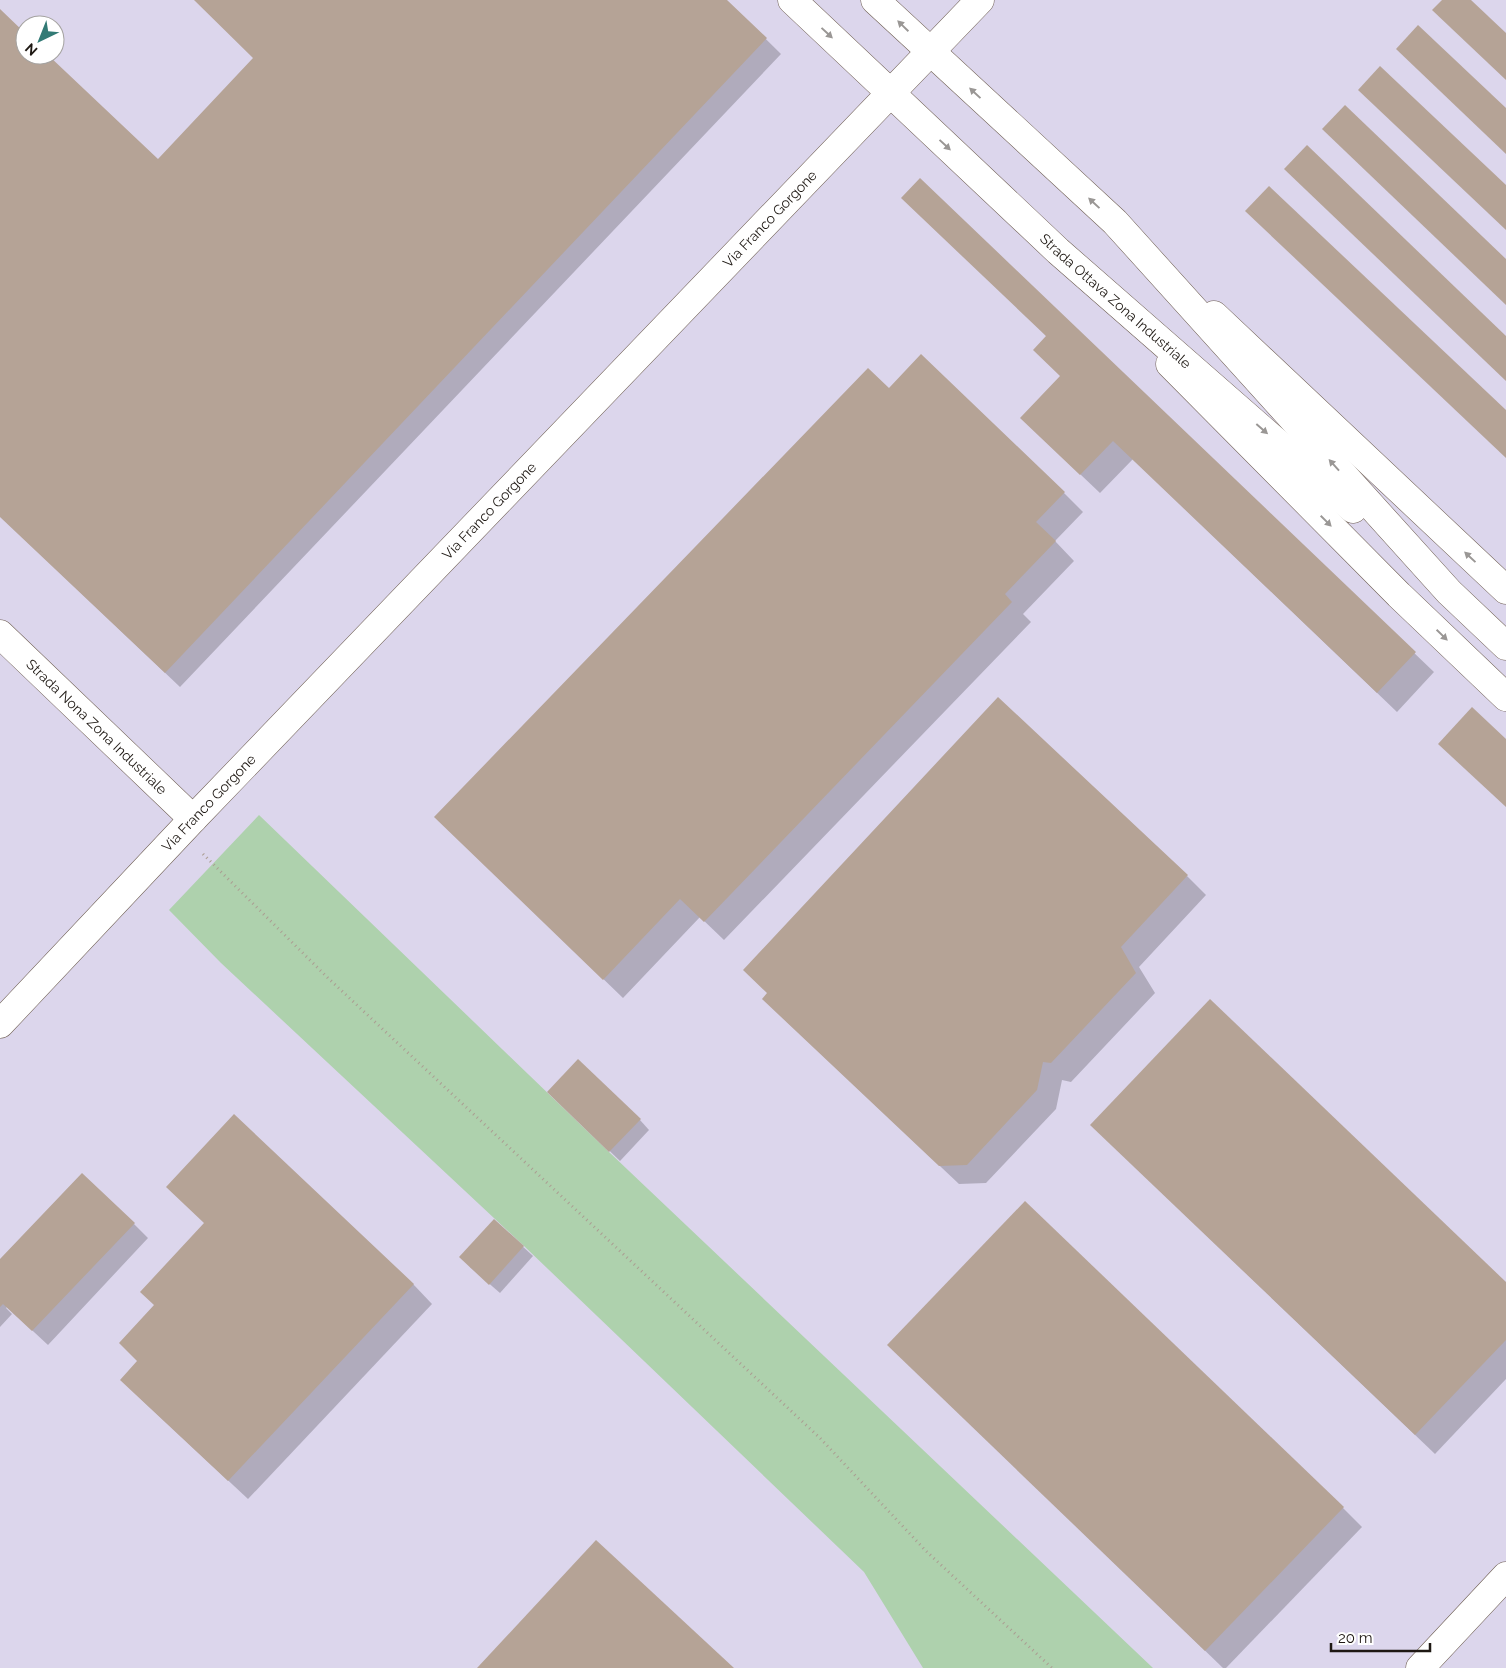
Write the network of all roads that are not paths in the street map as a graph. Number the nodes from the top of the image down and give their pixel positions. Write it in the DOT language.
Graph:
graph roads {
  1 [pos="792,0"];
  2 [pos="875,0"];
  3 [pos="980,0"];
  4 [pos="930,52"];
  5 [pos="890,93"];
  6 [pos="1115,222"];
  7 [pos="1058,251"];
  8 [pos="1506,590"];
  9 [pos="1449,592"];
  10 [pos="0,634"];
  11 [pos="1506,646"];
  12 [pos="1506,697"];
  13 [pos="187,825"];
  14 [pos="0,1024"];
  15 [pos="1506,1576"];
  16 [pos="1420,1668"];
  1 -- 5 [label="street, Strada Ottava Zona Industriale, one-way"];
  4 -- 2 [label="street, one-way"];
  3 -- 4 [label="street, Via Franco Gorgone"];
  4 -- 5 [label="street, Via Franco Gorgone"];
  6 -- 4 [label="street, one-way"];
  5 -- 7 [label="street, Strada Ottava Zona Industriale, one-way"];
  5 -- 13 [label="street, Via Franco Gorgone"];
  8 -- 6 [label="street, one-way"];
  9 -- 6 [label="street, one-way"];
  7 -- 9 [label="street, Strada Ottava Zona Industriale, one-way"];
  7 -- 12 [label="street, one-way"];
  9 -- 11 [label="street"];
  10 -- 13 [label="street, Strada Nona Zona Industriale"];
  13 -- 14 [label="street, Via Franco Gorgone"];
  15 -- 16 [label="street"];
}
